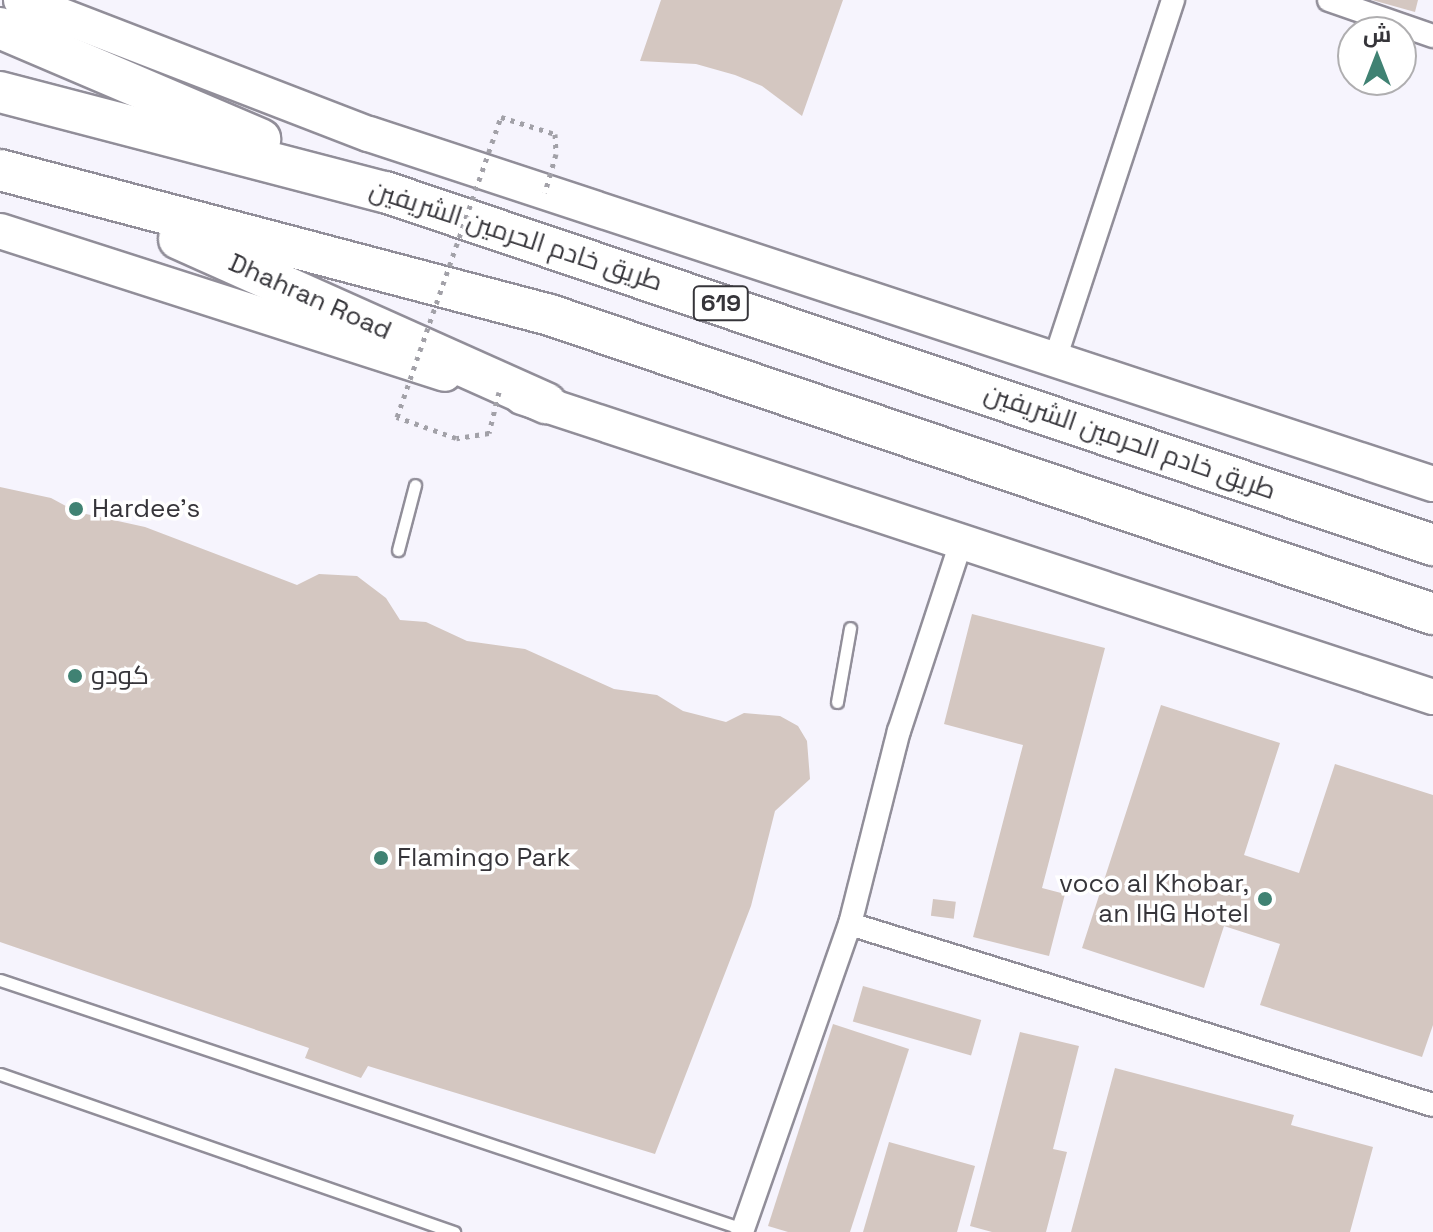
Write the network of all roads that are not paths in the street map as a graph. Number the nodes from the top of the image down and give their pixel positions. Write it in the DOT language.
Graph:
graph roads {
  1 [pos="21,0"];
  2 [pos="1173,0"];
  3 [pos="1329,0"];
  4 [pos="0,28"];
  5 [pos="1433,36"];
  6 [pos="0,56"];
  7 [pos="0,92"];
  8 [pos="0,170"];
  9 [pos="73,191"];
  10 [pos="385,192"];
  11 [pos="0,231"];
  12 [pos="1055,359"];
  13 [pos="546,403"];
  14 [pos="1433,484"];
  15 [pos="415,485"];
  16 [pos="961,542"];
  17 [pos="1433,545"];
  18 [pos="398,550"];
  19 [pos="1433,614"];
  20 [pos="850,628"];
  21 [pos="1433,697"];
  22 [pos="837,702"];
  23 [pos="850,924"];
  24 [pos="0,980"];
  25 [pos="0,1074"];
  26 [pos="1433,1105"];
  27 [pos="743,1231"];
  28 [pos="454,1232"];
  1 -- 12 [label="main road"];
  2 -- 12 [label="street"];
  3 -- 5 [label="street"];
  4 -- 10 [label="highway"];
  6 -- 10 [label="highway"];
  7 -- 10 [label="highway, طريق خادم الحرمين الشريفين / 619"];
  8 -- 9 [label="highway, 619"];
  9 -- 13 [label="highway, Dhahran Road"];
  9 -- 19 [label="highway, 619"];
  10 -- 17 [label="highway, طريق خادم الحرمين الشريفين / 619"];
  11 -- 13 [label="main road"];
  12 -- 14 [label="main road"];
  13 -- 16 [label="main road"];
  15 -- 18 [label="lane"];
  16 -- 21 [label="main road"];
  16 -- 23 [label="street"];
  20 -- 22 [label="lane"];
  23 -- 26 [label="street"];
  23 -- 27 [label="street"];
  24 -- 27 [label="lane"];
  25 -- 28 [label="lane"];
}
